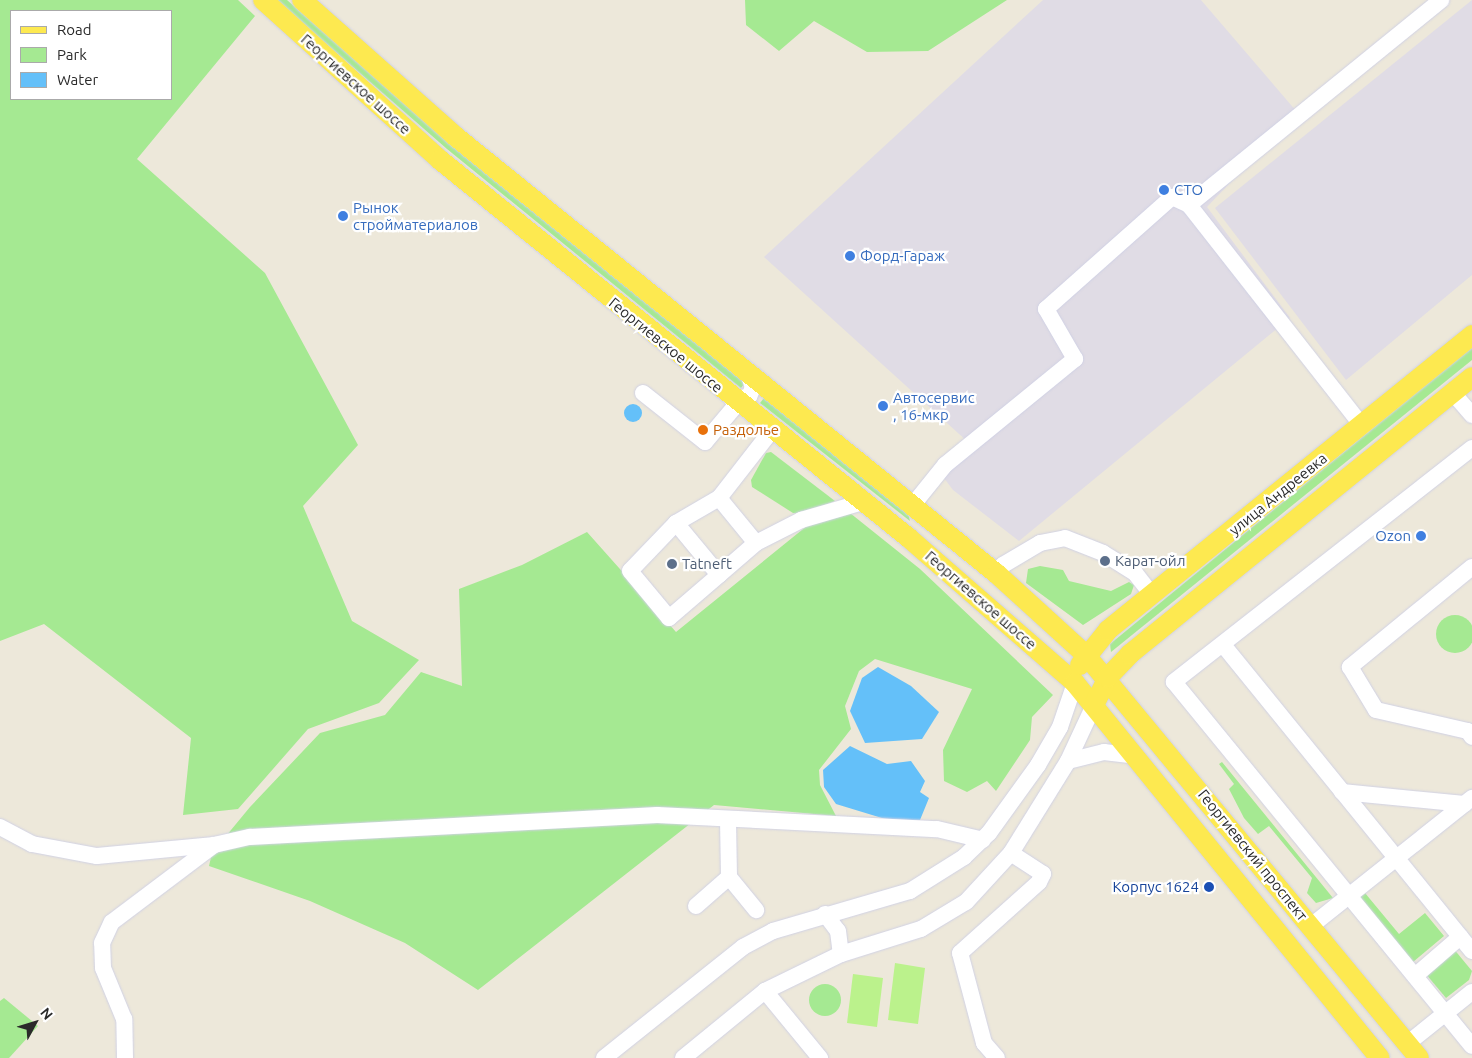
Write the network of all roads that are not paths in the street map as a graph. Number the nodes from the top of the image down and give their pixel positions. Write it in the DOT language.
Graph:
graph roads {
  1 [pos="263,0"];
  2 [pos="302,0"];
  3 [pos="1441,0"];
  4 [pos="1189,205"];
  5 [pos="1472,335"];
  6 [pos="749,376"];
  7 [pos="1472,377"];
  8 [pos="643,393"];
  9 [pos="735,402"];
  10 [pos="1466,405"];
  11 [pos="1362,426"];
  12 [pos="772,430"];
  13 [pos="1472,448"];
  14 [pos="719,498"];
  15 [pos="863,502"];
  16 [pos="912,506"];
  17 [pos="676,524"];
  18 [pos="756,542"];
  19 [pos="1472,567"];
  20 [pos="719,574"];
  21 [pos="997,574"];
  22 [pos="1152,595"];
  23 [pos="1224,646"];
  24 [pos="1085,654"];
  25 [pos="1108,678"];
  26 [pos="1075,683"];
  27 [pos="1094,705"];
  28 [pos="1472,737"];
  29 [pos="1136,756"];
  30 [pos="1068,761"];
  31 [pos="1342,792"];
  32 [pos="1468,801"];
  33 [pos="728,819"];
  34 [pos="0,827"];
  35 [pos="983,840"];
  36 [pos="214,845"];
  37 [pos="1011,853"];
  38 [pos="1394,860"];
  39 [pos="729,877"];
  40 [pos="1349,896"];
  41 [pos="696,906"];
  42 [pos="756,910"];
  43 [pos="825,914"];
  44 [pos="1311,926"];
  45 [pos="1460,937"];
  46 [pos="1472,951"];
  47 [pos="841,954"];
  48 [pos="1415,976"];
  49 [pos="765,991"];
  50 [pos="1472,992"];
  51 [pos="1445,1012"];
  52 [pos="1472,1046"];
  53 [pos="1413,1051"];
  54 [pos="125,1058"];
  55 [pos="604,1058"];
  56 [pos="683,1058"];
  57 [pos="820,1058"];
  58 [pos="997,1058"];
  59 [pos="1380,1058"];
  1 -- 9 [label="main road, Георгиевское шоссе"];
  2 -- 6 [label="main road, Георгиевское шоссе"];
  3 -- 4 [label="street"];
  4 -- 11 [label="street"];
  4 -- 16 [label="street"];
  5 -- 11 [label="main road, улица Андреевка"];
  6 -- 9 [label="street"];
  6 -- 16 [label="main road, Георгиевское шоссе"];
  7 -- 10 [label="main road, улица Андреевка"];
  8 -- 9 [label="street"];
  9 -- 12 [label="main road, Георгиевское шоссе"];
  10 -- 25 [label="main road, улица Андреевка"];
  11 -- 22 [label="main road, улица Андреевка"];
  12 -- 14 [label="street"];
  12 -- 15 [label="main road, Георгиевское шоссе"];
  13 -- 23 [label="street"];
  14 -- 17 [label="street"];
  14 -- 18 [label="street"];
  15 -- 18 [label="street"];
  15 -- 26 [label="main road, Георгиевское шоссе"];
  16 -- 21 [label="main road, Георгиевское шоссе"];
  17 -- 20 [label="street"];
  17 -- 20 [label="street"];
  18 -- 20 [label="street"];
  19 -- 28 [label="street"];
  21 -- 22 [label="street"];
  21 -- 24 [label="main road, Георгиевское шоссе"];
  22 -- 24 [label="main road, улица Андреевка"];
  23 -- 31 [label="street"];
  23 -- 40 [label="street"];
  24 -- 25 [label="main road, Георгиевский проспект"];
  24 -- 26 [label="main road"];
  25 -- 27 [label="main road, улица Андреевка"];
  25 -- 44 [label="main road, Георгиевский проспект"];
  26 -- 27 [label="main road, Георгиевский проспект"];
  26 -- 35 [label="street"];
  27 -- 29 [label="main road, Георгиевский проспект"];
  27 -- 30 [label="street"];
  29 -- 30 [label="street"];
  29 -- 59 [label="main road, Георгиевский проспект"];
  30 -- 37 [label="street"];
  31 -- 32 [label="street"];
  31 -- 38 [label="street"];
  32 -- 38 [label="street"];
  33 -- 35 [label="street"];
  33 -- 36 [label="street"];
  33 -- 39 [label="street"];
  34 -- 36 [label="street"];
  35 -- 43 [label="street"];
  36 -- 54 [label="street"];
  37 -- 47 [label="street"];
  37 -- 58 [label="street"];
  38 -- 40 [label="street"];
  38 -- 45 [label="street"];
  39 -- 41 [label="street"];
  39 -- 42 [label="street"];
  40 -- 44 [label="street"];
  40 -- 48 [label="street"];
  43 -- 47 [label="street"];
  43 -- 55 [label="street"];
  44 -- 53 [label="main road, Георгиевский проспект"];
  45 -- 46 [label="street"];
  45 -- 48 [label="street"];
  47 -- 49 [label="street"];
  48 -- 51 [label="street"];
  49 -- 56 [label="street"];
  49 -- 57 [label="street"];
  50 -- 51 [label="street"];
  51 -- 52 [label="street"];
  51 -- 53 [label="street"];
}
